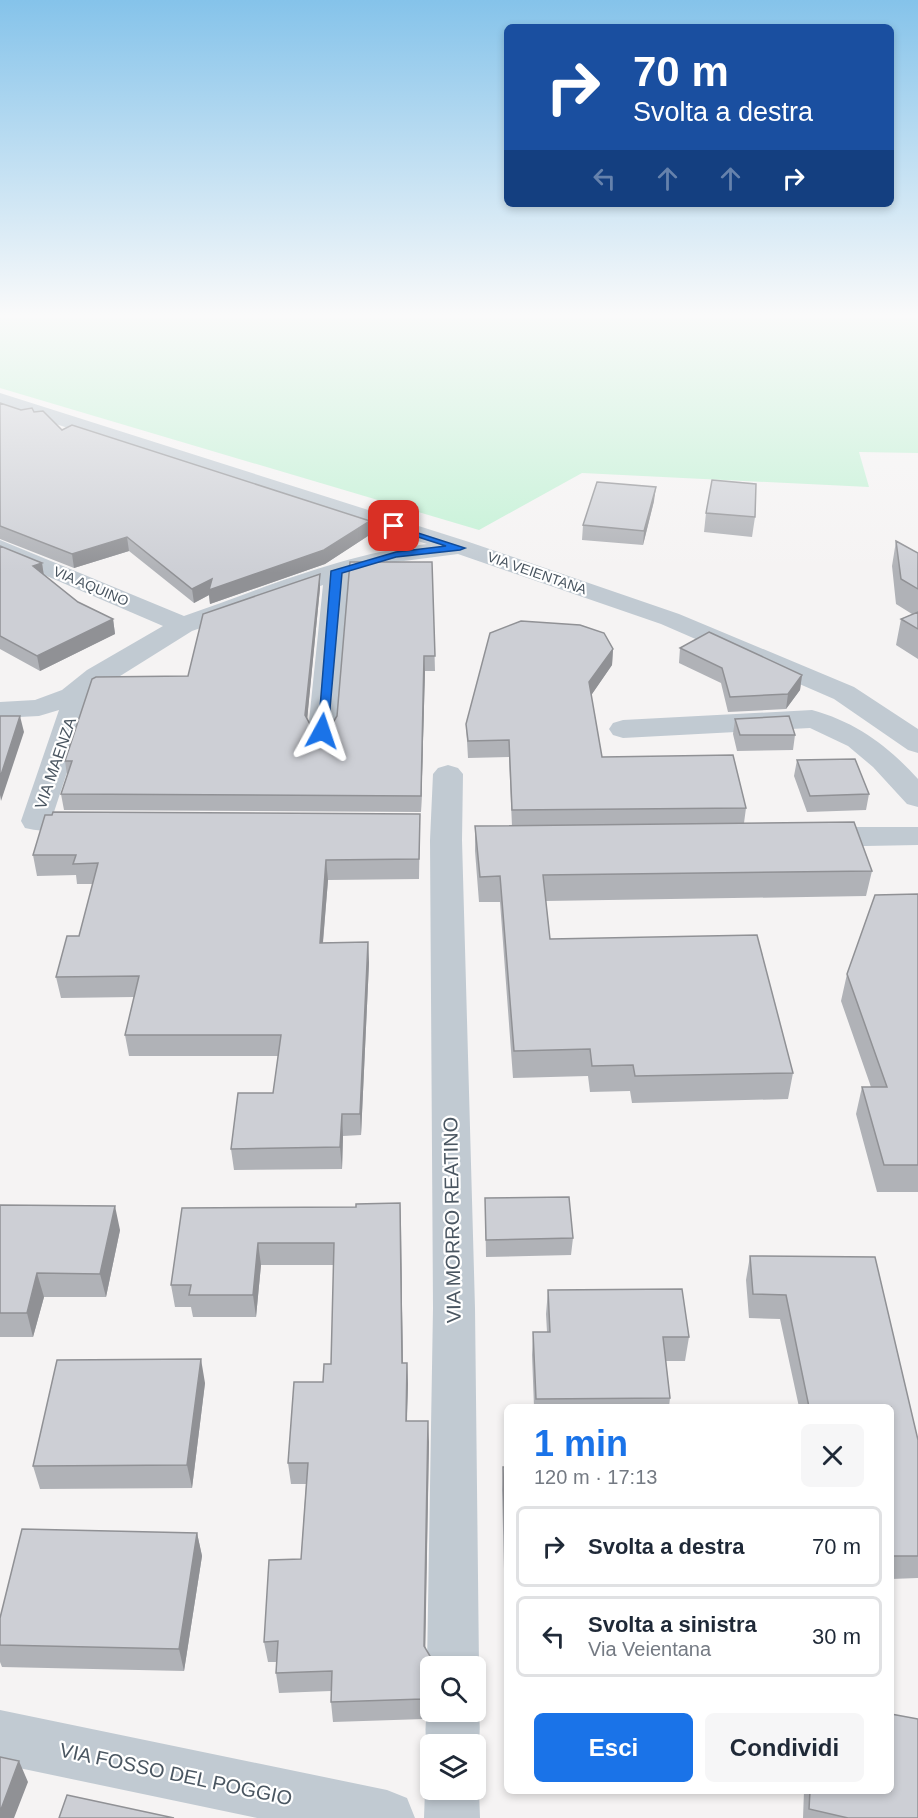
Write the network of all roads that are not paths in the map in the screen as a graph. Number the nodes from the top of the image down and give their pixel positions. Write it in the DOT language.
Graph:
graph roads {
  1 [pos="12,403"];
  2 [pos="52,415"];
  3 [pos="0,422"];
  4 [pos="0,547"];
  5 [pos="460,548"];
  6 [pos="337,571"];
  7 [pos="183,625"];
  8 [pos="80,691"];
  9 [pos="0,710"];
  10 [pos="623,729"];
  11 [pos="322,731"];
  12 [pos="918,744"];
  13 [pos="448,774"];
  14 [pos="918,798"];
  15 [pos="118,821"];
  16 [pos="918,836"];
  17 [pos="787,837"];
  18 [pos="453,1656"];
  19 [pos="0,1737"];
  20 [pos="452,1800"];
  21 [pos="387,1818"];
  22 [pos="452,1818"];
  1 -- 2 [label="street, VIA VEIENTANA"];
  2 -- 3 [label="street"];
  2 -- 5 [label="street, VIA VEIENTANA"];
  4 -- 7 [label="street, VIA AQUINO"];
  5 -- 6 [label="street"];
  5 -- 12 [label="street, VIA VEIENTANA"];
  6 -- 7 [label="street"];
  6 -- 11 [label="street"];
  7 -- 8 [label="street"];
  8 -- 9 [label="street"];
  8 -- 15 [label="street, VIA MAENZA"];
  10 -- 14 [label="street"];
  13 -- 18 [label="street, VIA MORRO REATINO"];
  16 -- 17 [label="street"];
  19 -- 21 [label="street, VIA FOSSO DEL POGGIO"];
  20 -- 22 [label="street"];
}
